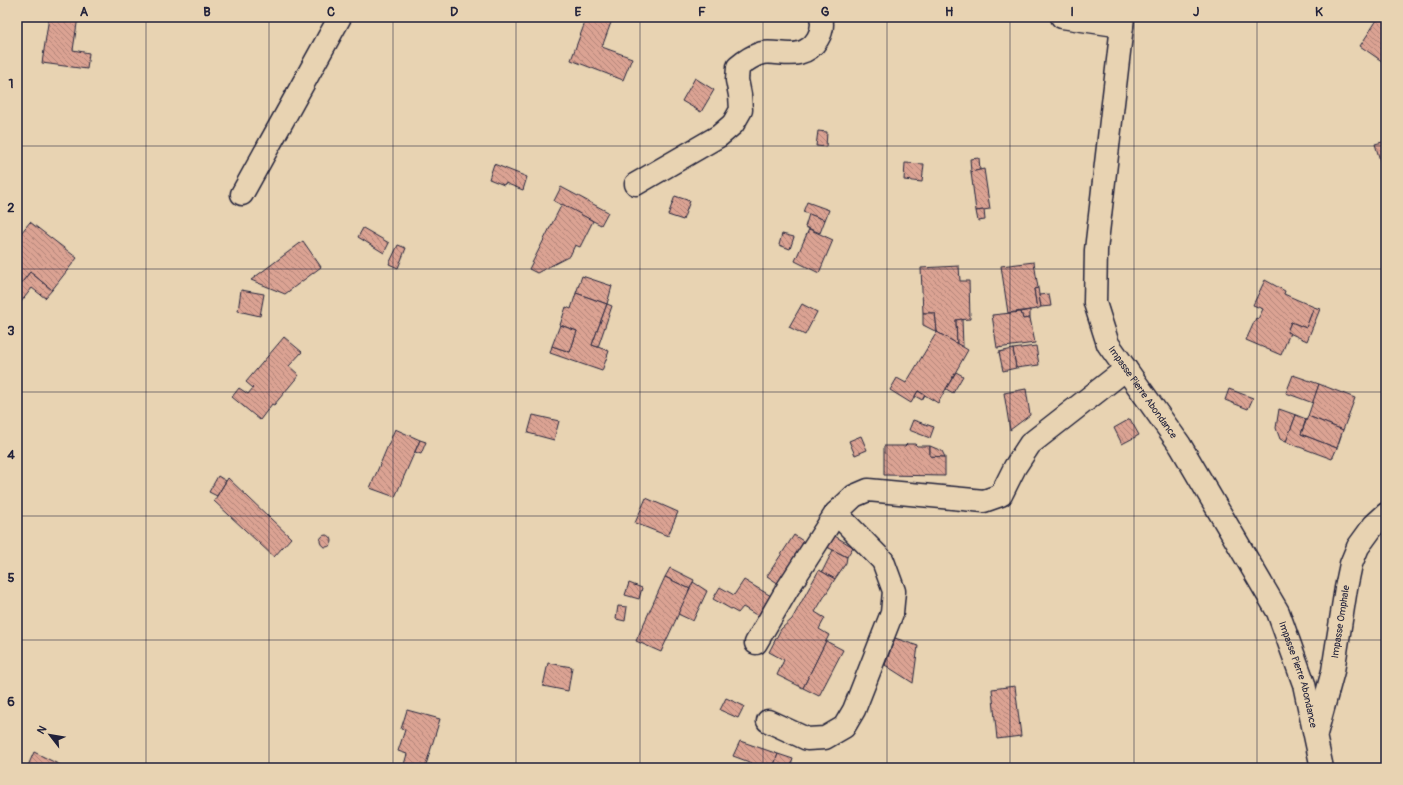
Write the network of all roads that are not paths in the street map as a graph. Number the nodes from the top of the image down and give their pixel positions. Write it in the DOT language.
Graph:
graph roads {
  1 [pos="340,17"];
  2 [pos="821,17"];
  3 [pos="1062,17"];
  4 [pos="1123,22"];
  5 [pos="636,184"];
  6 [pos="242,194"];
  7 [pos="1126,369"];
  8 [pos="836,514"];
  9 [pos="1386,514"];
  10 [pos="756,643"];
  11 [pos="768,721"];
  12 [pos="1315,739"];
  13 [pos="1322,768"];
  1 -- 6 [label="street"];
  2 -- 5 [label="street"];
  3 -- 4 [label="street"];
  4 -- 7 [label="street, Impasse Pierre Abondance"];
  7 -- 8 [label="street"];
  7 -- 12 [label="street, Impasse Pierre Abondance"];
  8 -- 10 [label="street"];
  8 -- 11 [label="street"];
  9 -- 12 [label="street, Impasse Omphale"];
  12 -- 13 [label="street, Impasse Pierre Abondance"];
}
